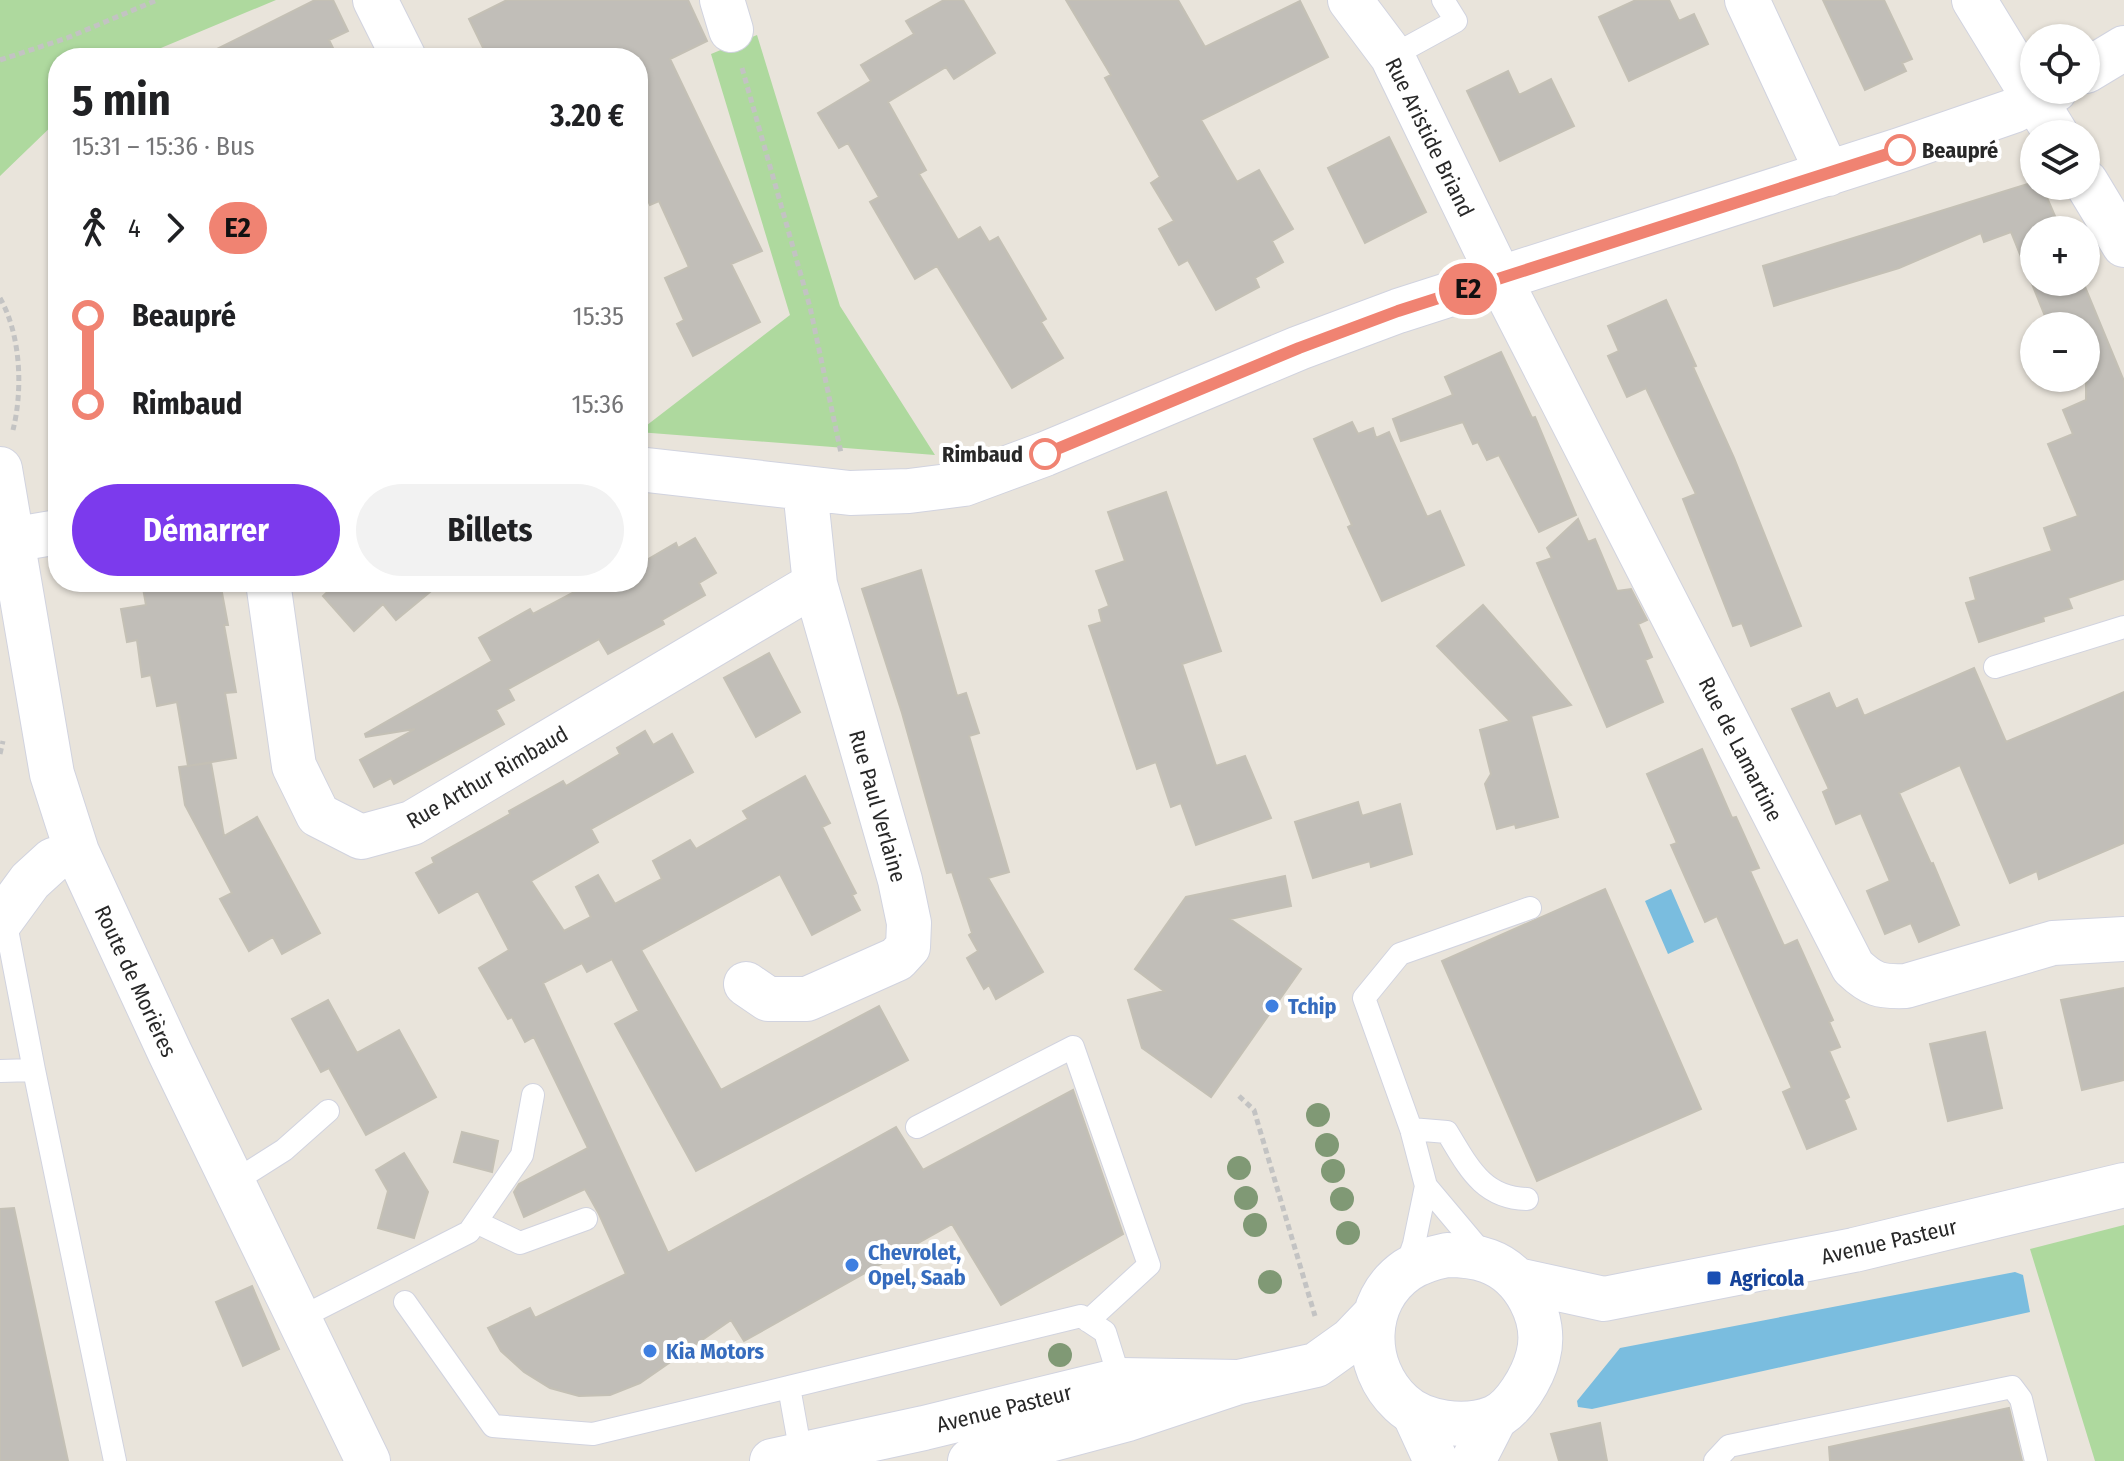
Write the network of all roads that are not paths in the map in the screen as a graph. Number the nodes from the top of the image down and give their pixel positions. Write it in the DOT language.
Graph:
graph roads {
  1 [pos="375,0"];
  2 [pos="1350,0"];
  3 [pos="1443,0"];
  4 [pos="1747,0"];
  5 [pos="1974,0"];
  6 [pos="399,48"];
  7 [pos="2124,48"];
  8 [pos="1392,56"];
  9 [pos="2100,63"];
  10 [pos="2049,108"];
  11 [pos="1828,174"];
  12 [pos="2097,200"];
  13 [pos="2124,245"];
  14 [pos="1500,279"];
  15 [pos="3,453"];
  16 [pos="648,470"];
  17 [pos="805,489"];
  18 [pos="48,534"];
  19 [pos="11,540"];
  20 [pos="815,584"];
  21 [pos="269,592"];
  22 [pos="2124,627"];
  23 [pos="1995,667"];
  24 [pos="77,852"];
  25 [pos="1530,908"];
  26 [pos="2,918"];
  27 [pos="2124,939"];
  28 [pos="746,984"];
  29 [pos="34,1070"];
  30 [pos="0,1071"];
  31 [pos="533,1095"];
  32 [pos="328,1111"];
  33 [pos="917,1127"];
  34 [pos="1411,1129"];
  35 [pos="232,1183"];
  36 [pos="2124,1185"];
  37 [pos="1426,1186"];
  38 [pos="1527,1199"];
  39 [pos="586,1219"];
  40 [pos="476,1222"];
  41 [pos="1405,1271"];
  42 [pos="1504,1271"];
  43 [pos="1604,1299"];
  44 [pos="405,1302"];
  45 [pos="1373,1317"];
  46 [pos="298,1319"];
  47 [pos="1088,1321"];
  48 [pos="1539,1353"];
  49 [pos="1316,1365"];
  50 [pos="1120,1380"];
  51 [pos="1239,1382"];
  52 [pos="789,1387"];
  53 [pos="1401,1400"];
  54 [pos="1495,1418"];
  55 [pos="786,1457"];
  56 [pos="115,1461"];
  57 [pos="368,1461"];
  58 [pos="970,1461"];
  59 [pos="1436,1461"];
  60 [pos="1473,1461"];
  61 [pos="1715,1461"];
  62 [pos="2036,1461"];
  1 -- 6 [label="street"];
  2 -- 8 [label="street, Rue Aristide Briand"];
  3 -- 8 [label="lane"];
  4 -- 11 [label="street"];
  5 -- 10 [label="street"];
  7 -- 9 [label="street"];
  8 -- 14 [label="street, Rue Aristide Briand"];
  10 -- 11 [label="street"];
  11 -- 14 [label="street"];
  12 -- 13 [label="street"];
  14 -- 17 [label="street"];
  14 -- 27 [label="street, Rue de Lamartine"];
  15 -- 19 [label="street, Route de Morières"];
  16 -- 17 [label="street"];
  17 -- 20 [label="street, Rue Paul Verlaine"];
  18 -- 19 [label="street"];
  19 -- 24 [label="street, Route de Morières"];
  20 -- 21 [label="street, Rue Arthur Rimbaud"];
  20 -- 28 [label="street, Rue Paul Verlaine"];
  22 -- 23 [label="lane"];
  24 -- 26 [label="street"];
  24 -- 35 [label="street, Route de Morières"];
  25 -- 34 [label="lane"];
  26 -- 29 [label="lane"];
  29 -- 30 [label="lane"];
  29 -- 56 [label="lane"];
  31 -- 40 [label="lane"];
  32 -- 35 [label="lane"];
  33 -- 47 [label="lane"];
  34 -- 37 [label="lane"];
  34 -- 38 [label="lane"];
  35 -- 46 [label="street, Route de Morières"];
  36 -- 43 [label="street, Avenue Pasteur"];
  37 -- 41 [label="lane"];
  37 -- 42 [label="lane"];
  39 -- 40 [label="lane"];
  40 -- 46 [label="lane"];
  41 -- 42 [label="street"];
  41 -- 45 [label="street"];
  42 -- 43 [label="street, Avenue Pasteur"];
  42 -- 48 [label="street"];
  43 -- 48 [label="street, Avenue Pasteur"];
  44 -- 52 [label="lane"];
  45 -- 49 [label="street, Avenue Pasteur"];
  45 -- 53 [label="street"];
  46 -- 57 [label="street, Route de Morières"];
  47 -- 50 [label="lane"];
  47 -- 52 [label="lane"];
  48 -- 54 [label="street"];
  49 -- 51 [label="street, Avenue Pasteur"];
  49 -- 53 [label="street, Avenue Pasteur"];
  50 -- 51 [label="street, Avenue Pasteur"];
  50 -- 55 [label="street, Avenue Pasteur"];
  51 -- 58 [label="street, Avenue Pasteur"];
  52 -- 55 [label="lane"];
  53 -- 54 [label="street"];
  53 -- 59 [label="street"];
  54 -- 60 [label="street"];
  61 -- 62 [label="lane"];
}
